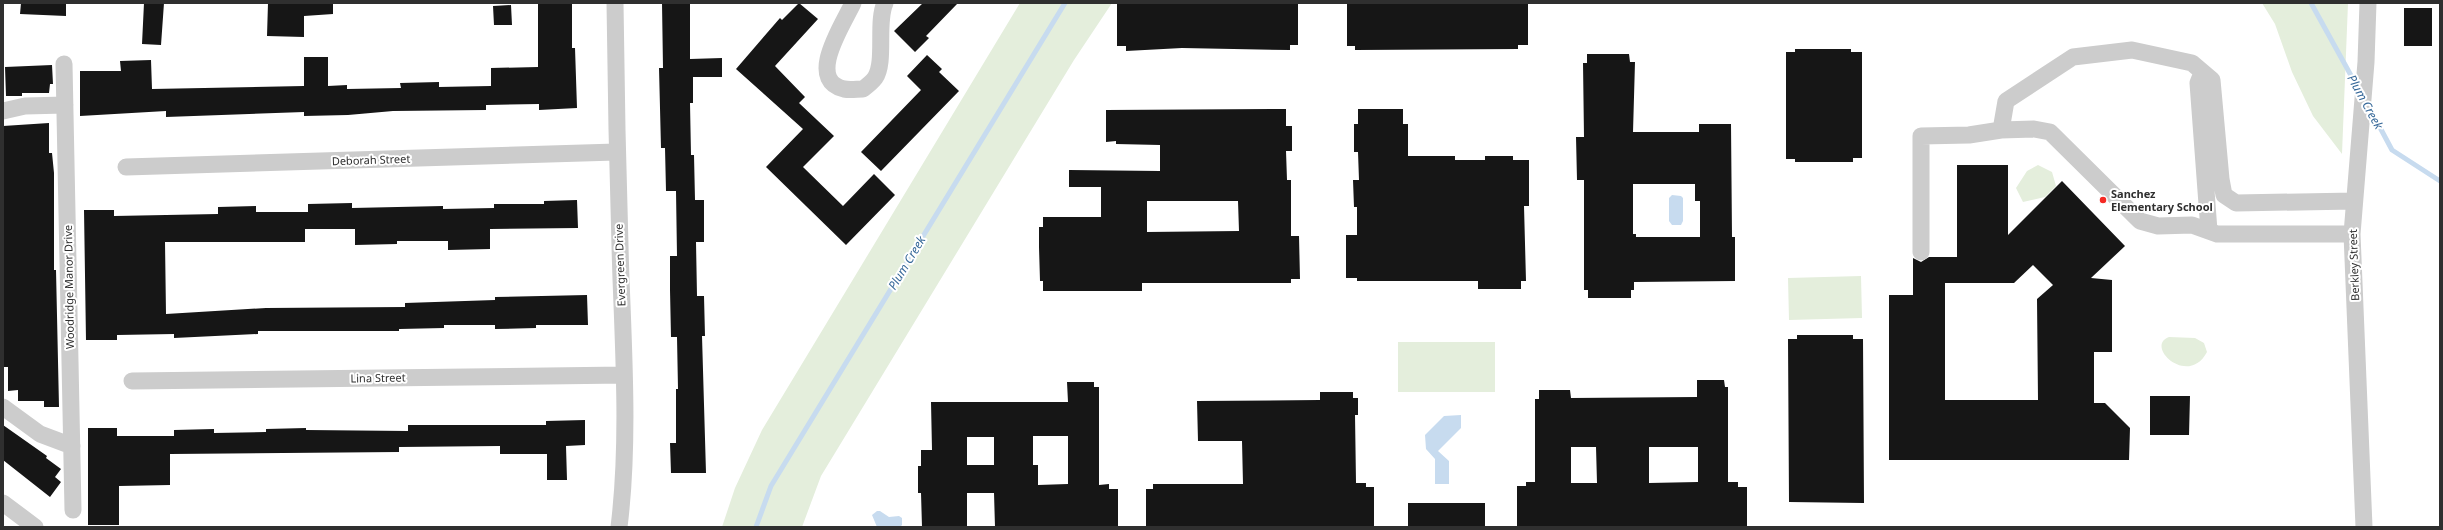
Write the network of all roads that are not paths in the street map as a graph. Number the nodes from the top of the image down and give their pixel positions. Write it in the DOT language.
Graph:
graph roads {
  1 [pos="615,3"];
  2 [pos="853,3"];
  3 [pos="885,3"];
  4 [pos="2368,3"];
  5 [pos="64,64"];
  6 [pos="2205,76"];
  7 [pos="65,105"];
  8 [pos="3,111"];
  9 [pos="2001,130"];
  10 [pos="616,152"];
  11 [pos="126,167"];
  12 [pos="2354,201"];
  13 [pos="2209,231"];
  14 [pos="2352,234"];
  15 [pos="1921,252"];
  16 [pos="624,375"];
  17 [pos="132,381"];
  18 [pos="3,407"];
  19 [pos="72,446"];
  20 [pos="3,503"];
  21 [pos="73,510"];
  22 [pos="35,527"];
  23 [pos="619,527"];
  24 [pos="2364,527"];
  1 -- 10 [label="street, Evergreen Drive"];
  2 -- 3 [label="street"];
  4 -- 12 [label="street, Berkley Street"];
  5 -- 7 [label="street, Woodridge Manor Drive"];
  6 -- 9 [label="street"];
  6 -- 12 [label="street"];
  6 -- 13 [label="street"];
  7 -- 8 [label="street"];
  7 -- 19 [label="street, Woodridge Manor Drive"];
  9 -- 13 [label="street"];
  9 -- 15 [label="street"];
  10 -- 11 [label="street, Deborah Street"];
  10 -- 16 [label="street, Evergreen Drive"];
  12 -- 14 [label="street, Berkley Street"];
  13 -- 14 [label="street"];
  14 -- 24 [label="street, Berkley Street"];
  16 -- 17 [label="street, Lina Street"];
  16 -- 23 [label="street, Evergreen Drive"];
  18 -- 19 [label="street"];
  19 -- 21 [label="street, Woodridge Manor Drive"];
  20 -- 22 [label="street"];
}
